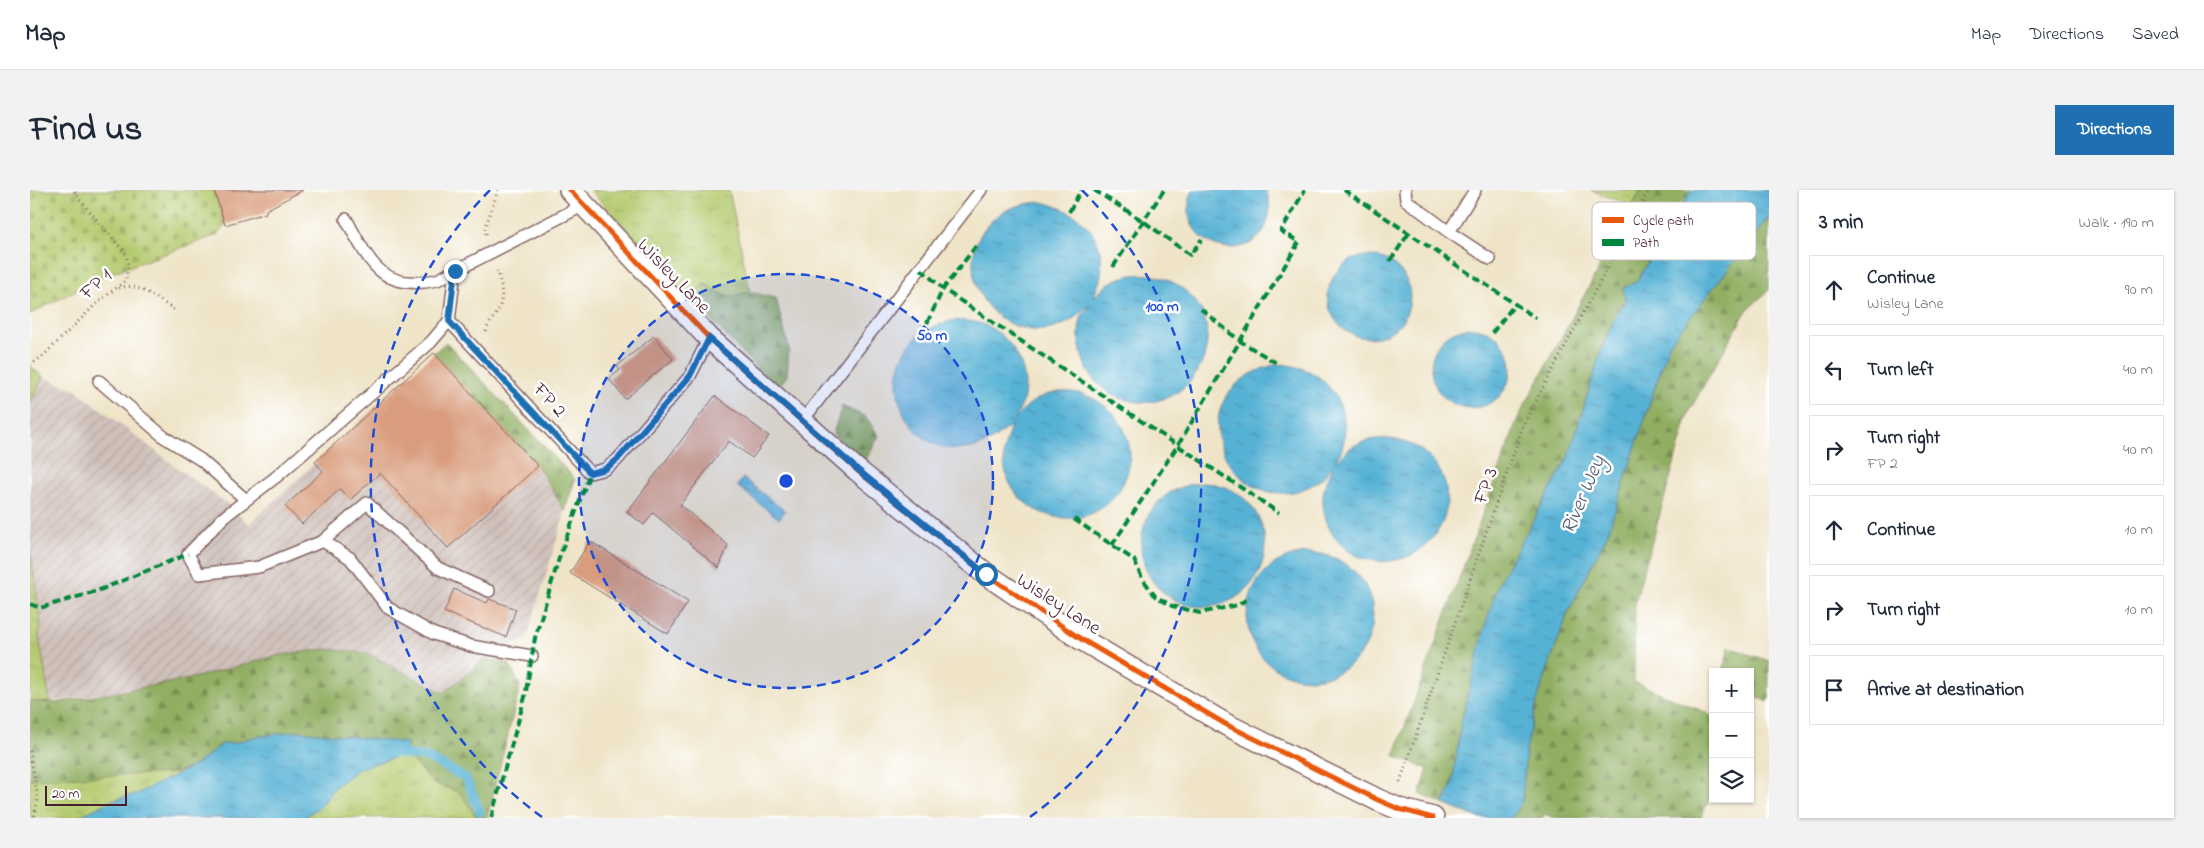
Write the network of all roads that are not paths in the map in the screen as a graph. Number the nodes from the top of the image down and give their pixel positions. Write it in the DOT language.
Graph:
graph roads {
  1 [pos="981,190"];
  2 [pos="1404,190"];
  3 [pos="1475,190"];
  4 [pos="577,197"];
  5 [pos="346,219"];
  6 [pos="1449,232"];
  7 [pos="1490,259"];
  8 [pos="455,271"];
  9 [pos="449,321"];
  10 [pos="709,338"];
  11 [pos="99,381"];
  12 [pos="803,420"];
  13 [pos="246,500"];
  14 [pos="323,541"];
  15 [pos="489,591"];
  16 [pos="532,656"];
  17 [pos="1428,816"];
  1 -- 12 [label="lane"];
  2 -- 6 [label="lane"];
  3 -- 6 [label="lane"];
  4 -- 8 [label="lane"];
  4 -- 10 [label="street, Wisley Lane"];
  5 -- 8 [label="lane"];
  6 -- 7 [label="lane"];
  8 -- 9 [label="lane"];
  9 -- 10 [label="lane, FP 2"];
  9 -- 13 [label="lane"];
  10 -- 12 [label="street, Wisley Lane"];
  11 -- 13 [label="lane"];
  12 -- 17 [label="street, Wisley Lane"];
  13 -- 14 [label="lane"];
  14 -- 15 [label="lane"];
  14 -- 16 [label="lane"];
}
